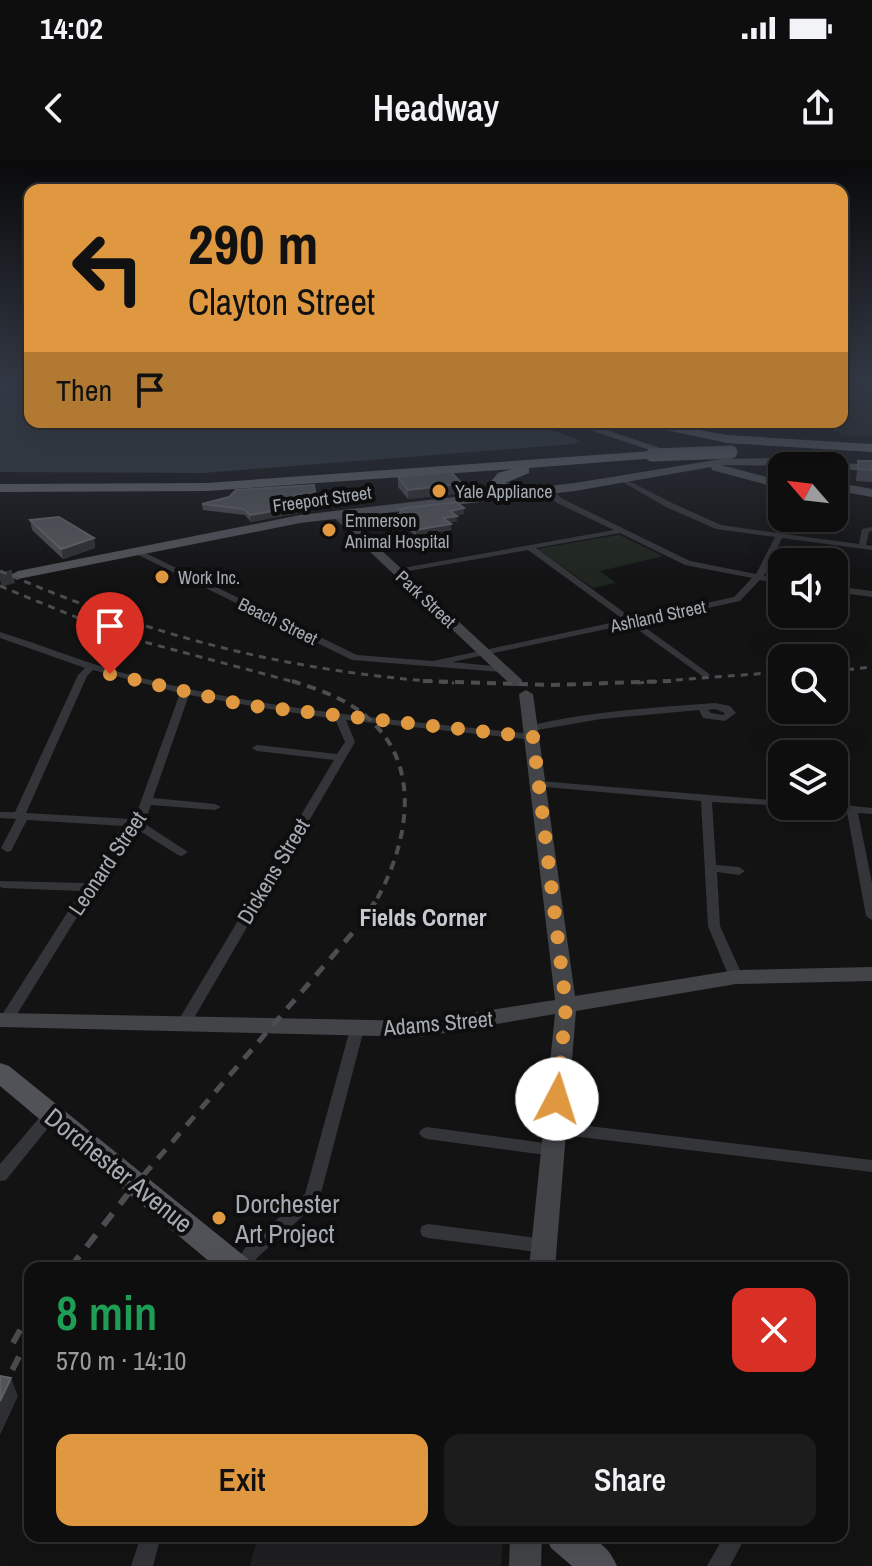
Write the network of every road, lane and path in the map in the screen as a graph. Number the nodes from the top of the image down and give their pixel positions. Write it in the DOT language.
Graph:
graph roads {
  1 [pos="647,447"];
  2 [pos="694,447"];
  3 [pos="820,447"];
  4 [pos="825,447"];
  5 [pos="643,452"];
  6 [pos="872,452"];
  7 [pos="673,455"];
  8 [pos="725,455"];
  9 [pos="594,459"];
  10 [pos="706,465"];
  11 [pos="872,468"];
  12 [pos="768,469"];
  13 [pos="673,470"];
  14 [pos="0,478"];
  15 [pos="768,478"];
  16 [pos="623,480"];
  17 [pos="106,481"];
  18 [pos="188,481"];
  19 [pos="0,488"];
  20 [pos="497,489"];
  21 [pos="848,489"];
  22 [pos="53,490"];
  23 [pos="548,491"];
  24 [pos="531,492"];
  25 [pos="872,493"];
  26 [pos="848,497"];
  27 [pos="872,500"];
  28 [pos="336,514"];
  29 [pos="872,529"];
  30 [pos="620,531"];
  31 [pos="781,532"];
  32 [pos="779,536"];
  33 [pos="529,547"];
  34 [pos="862,547"];
  35 [pos="872,548"];
  36 [pos="132,550"];
  37 [pos="397,571"];
  38 [pos="18,575"];
  39 [pos="757,578"];
  40 [pos="768,580"];
  41 [pos="848,591"];
  42 [pos="872,594"];
  43 [pos="632,621"];
  44 [pos="2,639"];
  45 [pos="484,653"];
  46 [pos="432,664"];
  47 [pos="90,668"];
  48 [pos="501,669"];
  49 [pos="705,675"];
  50 [pos="184,694"];
  51 [pos="703,709"];
  52 [pos="339,716"];
  53 [pos="532,733"];
  54 [pos="257,748"];
  55 [pos="341,758"];
  56 [pos="539,784"];
  57 [pos="706,798"];
  58 [pos="146,801"];
  59 [pos="768,803"];
  60 [pos="215,807"];
  61 [pos="848,809"];
  62 [pos="852,809"];
  63 [pos="872,811"];
  64 [pos="0,815"];
  65 [pos="21,816"];
  66 [pos="136,823"];
  67 [pos="7,848"];
  68 [pos="182,852"];
  69 [pos="711,868"];
  70 [pos="739,871"];
  71 [pos="3,884"];
  72 [pos="89,887"];
  73 [pos="872,916"];
  74 [pos="872,974"];
  75 [pos="736,977"];
  76 [pos="566,1006"];
  77 [pos="3,1020"];
  78 [pos="182,1026"];
  79 [pos="357,1029"];
  80 [pos="0,1072"];
  81 [pos="51,1114"];
  82 [pos="427,1133"];
  83 [pos="554,1139"];
  84 [pos="872,1166"];
  85 [pos="0,1175"];
  86 [pos="428,1231"];
  87 [pos="543,1257"];
  88 [pos="233,1262"];
  89 [pos="244,1262"];
  90 [pos="149,1542"];
  91 [pos="526,1542"];
  92 [pos="570,1542"];
  93 [pos="732,1542"];
  94 [pos="142,1566"];
  95 [pos="525,1566"];
  96 [pos="599,1566"];
  97 [pos="718,1566"];
  1 -- 7 [label="main road"];
  2 -- 8 [label="main road"];
  3 -- 4 [label="highway"];
  4 -- 6 [label="highway"];
  4 -- 8 [label="highway"];
  5 -- 8 [label="highway, bridge"];
  5 -- 8 [label="highway"];
  5 -- 9 [label="highway"];
  5 -- 17 [label="highway"];
  5 -- 18 [label="highway"];
  6 -- 8 [label="highway"];
  7 -- 10 [label="main road"];
  7 -- 13 [label="main road"];
  8 -- 10 [label="main road"];
  8 -- 11 [label="main road"];
  8 -- 12 [label="main road"];
  8 -- 13 [label="main road"];
  8 -- 15 [label="main road"];
  9 -- 20 [label="highway"];
  9 -- 22 [label="highway"];
  10 -- 13 [label="main road"];
  13 -- 16 [label="main road"];
  14 -- 17 [label="highway"];
  16 -- 23 [label="main road"];
  16 -- 32 [label="street"];
  17 -- 18 [label="highway"];
  18 -- 22 [label="highway"];
  19 -- 22 [label="highway"];
  20 -- 24 [label="highway"];
  20 -- 28 [label="main road, Freeport Street"];
  21 -- 25 [label="main road"];
  23 -- 24 [label="main road"];
  23 -- 30 [label="street"];
  26 -- 27 [label="main road"];
  28 -- 36 [label="main road, Freeport Street"];
  28 -- 37 [label="street, Park Street"];
  29 -- 34 [label="street"];
  30 -- 33 [label="street"];
  30 -- 39 [label="street"];
  31 -- 32 [label="street, Ashland Street"];
  32 -- 34 [label="street"];
  32 -- 39 [label="street, Ashland Street"];
  33 -- 37 [label="street"];
  33 -- 43 [label="street"];
  34 -- 35 [label="street"];
  36 -- 38 [label="main road, Freeport Street"];
  36 -- 46 [label="street, Beach Street"];
  37 -- 45 [label="street, Park Street"];
  39 -- 40 [label="street"];
  39 -- 43 [label="street, Ashland Street"];
  41 -- 42 [label="street"];
  43 -- 45 [label="street, Ashland Street"];
  43 -- 49 [label="street"];
  44 -- 47 [label="street"];
  45 -- 46 [label="street, Beach Street"];
  45 -- 48 [label="street, Park Street"];
  46 -- 48 [label="street, Beach Street"];
  47 -- 50 [label="street"];
  47 -- 65 [label="street"];
  48 -- 53 [label="street, Park Street"];
  50 -- 52 [label="street"];
  50 -- 58 [label="street, Leonard Street"];
  51 -- 53 [label="street"];
  52 -- 53 [label="street"];
  52 -- 55 [label="street, Dickens Street"];
  53 -- 56 [label="street, Park Street"];
  54 -- 55 [label="street"];
  55 -- 78 [label="street, Dickens Street"];
  56 -- 57 [label="street"];
  56 -- 76 [label="street, Park Street"];
  57 -- 59 [label="street"];
  57 -- 69 [label="street"];
  58 -- 60 [label="street"];
  58 -- 66 [label="street, Leonard Street"];
  61 -- 62 [label="street"];
  62 -- 63 [label="street"];
  62 -- 73 [label="street"];
  64 -- 65 [label="street"];
  65 -- 66 [label="street"];
  65 -- 67 [label="street"];
  66 -- 68 [label="street"];
  66 -- 72 [label="street, Leonard Street"];
  69 -- 70 [label="street"];
  69 -- 75 [label="street"];
  71 -- 72 [label="street"];
  72 -- 77 [label="street, Leonard Street"];
  74 -- 75 [label="street, Adams Street"];
  75 -- 76 [label="street, Adams Street"];
  76 -- 79 [label="street, Adams Street"];
  76 -- 83 [label="street, Park Street"];
  77 -- 78 [label="street, Adams Street"];
  78 -- 79 [label="street, Adams Street"];
  79 -- 89 [label="street"];
  80 -- 81 [label="main road, Dorchester Avenue"];
  81 -- 85 [label="street"];
  81 -- 88 [label="main road, Dorchester Avenue"];
  82 -- 83 [label="street"];
  83 -- 84 [label="street"];
  83 -- 87 [label="street, Park Street"];
  86 -- 87 [label="street"];
  90 -- 94 [label="street"];
  91 -- 95 [label="street"];
  92 -- 96 [label="main road"];
  93 -- 97 [label="street"];
}
